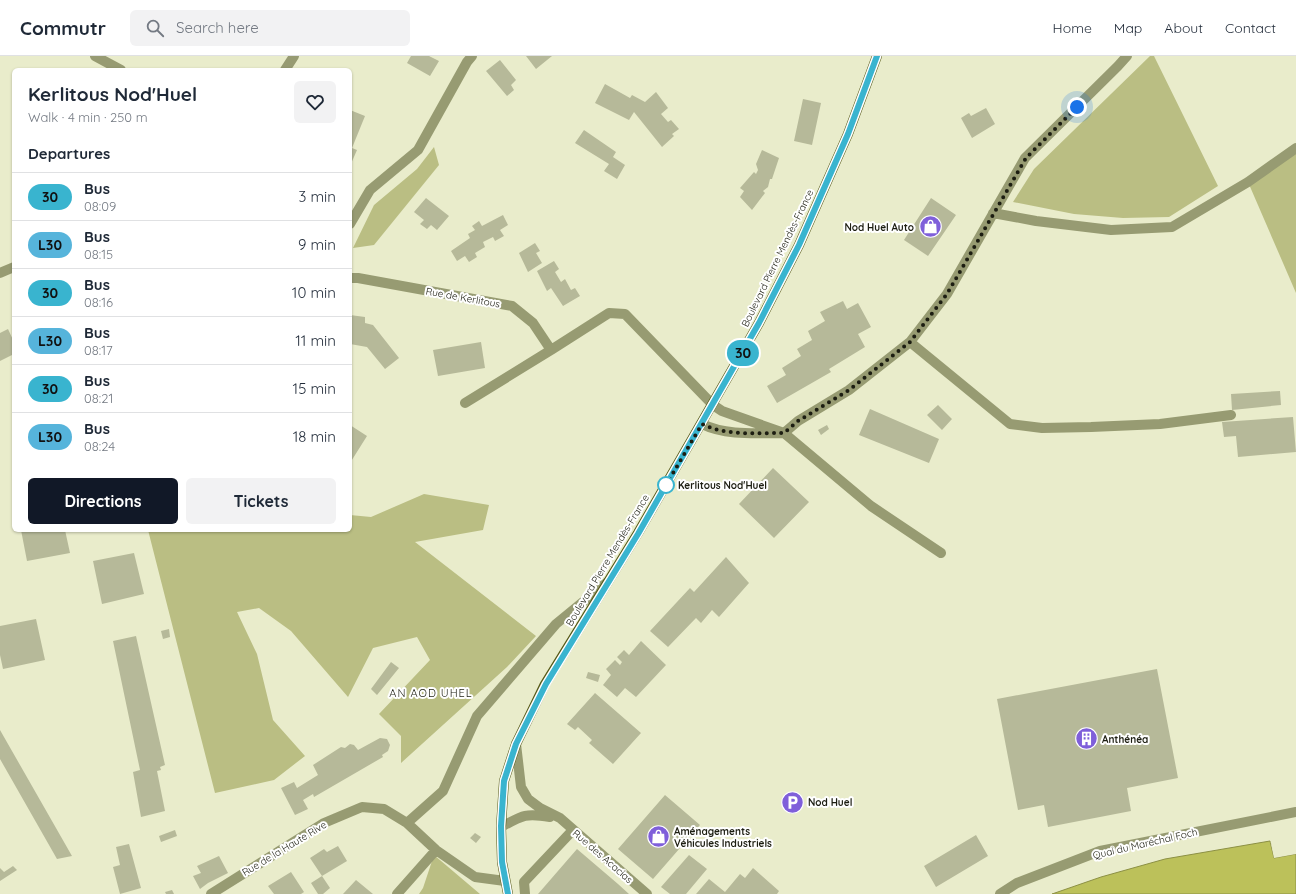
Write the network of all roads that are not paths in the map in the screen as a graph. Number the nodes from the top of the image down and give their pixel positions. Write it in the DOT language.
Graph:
graph roads {
  1 [pos="95,56"];
  2 [pos="294,56"];
  3 [pos="472,56"];
  4 [pos="877,56"];
  5 [pos="1127,56"];
  6 [pos="117,68"];
  7 [pos="286,68"];
  8 [pos="1296,148"];
  9 [pos="992,214"];
  10 [pos="352,221"];
  11 [pos="12,268"];
  12 [pos="0,273"];
  13 [pos="352,278"];
  14 [pos="910,342"];
  15 [pos="551,350"];
  16 [pos="465,403"];
  17 [pos="713,405"];
  18 [pos="1231,415"];
  19 [pos="702,424"];
  20 [pos="784,433"];
  21 [pos="941,553"];
  22 [pos="609,581"];
  23 [pos="516,744"];
  24 [pos="1296,812"];
  25 [pos="560,818"];
  26 [pos="407,823"];
  27 [pos="501,826"];
  28 [pos="573,830"];
  29 [pos="436,850"];
  30 [pos="505,881"];
  31 [pos="211,894"];
  32 [pos="397,894"];
  33 [pos="508,894"];
  34 [pos="525,894"];
  35 [pos="647,894"];
  36 [pos="1000,894"];
  1 -- 6 [label="street"];
  2 -- 7 [label="street"];
  3 -- 10 [label="street"];
  4 -- 17 [label="main road, Boulevard Pierre Mendès-France"];
  5 -- 9 [label="street"];
  8 -- 9 [label="street"];
  9 -- 14 [label="street"];
  11 -- 12 [label="street"];
  13 -- 15 [label="street, Rue de Kerlitous"];
  14 -- 18 [label="street"];
  14 -- 20 [label="street"];
  15 -- 16 [label="street"];
  15 -- 17 [label="street"];
  17 -- 19 [label="main road, Boulevard Pierre Mendès-France"];
  17 -- 20 [label="street"];
  19 -- 20 [label="street"];
  19 -- 22 [label="main road, Boulevard Pierre Mendès-France"];
  20 -- 21 [label="street"];
  22 -- 23 [label="main road, Boulevard Pierre Mendès-France"];
  22 -- 26 [label="street"];
  23 -- 25 [label="street, Rue des Acacias"];
  23 -- 27 [label="main road, Boulevard Pierre Mendès-France"];
  24 -- 36 [label="street, Quai du Maréchal Foch"];
  25 -- 27 [label="street"];
  25 -- 28 [label="street, Rue des Acacias"];
  26 -- 29 [label="street, Rue de la Haute Rive"];
  26 -- 31 [label="street, Rue de la Haute Rive"];
  27 -- 30 [label="main road, Boulevard Pierre Mendès-France"];
  28 -- 34 [label="street"];
  28 -- 35 [label="street, Rue des Acacias"];
  29 -- 30 [label="street, Rue de la Haute Rive"];
  29 -- 32 [label="street"];
  30 -- 33 [label="main road, Boulevard Pierre Mendès-France"];
}
